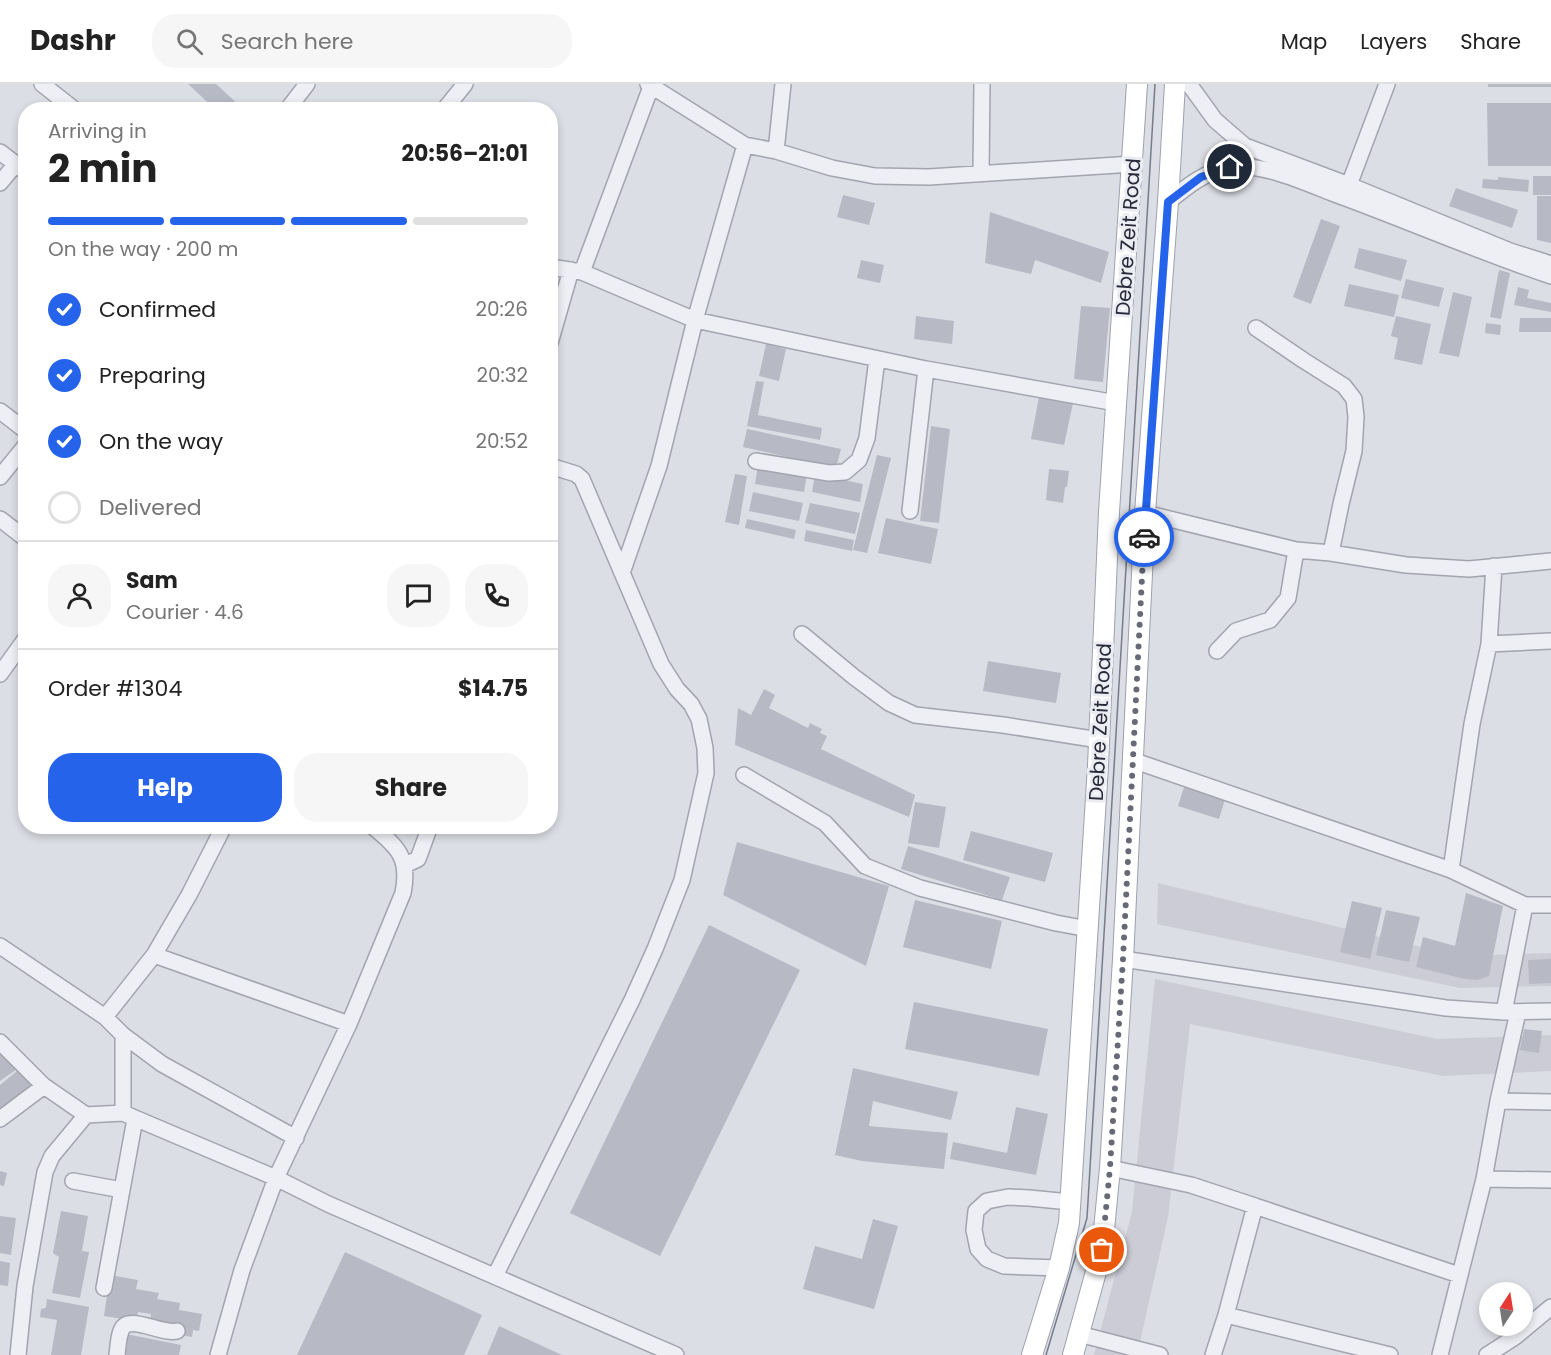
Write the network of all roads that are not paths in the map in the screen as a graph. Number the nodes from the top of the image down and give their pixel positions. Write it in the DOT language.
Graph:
graph roads {
  1 [pos="42,84"];
  2 [pos="307,84"];
  3 [pos="465,84"];
  4 [pos="783,84"];
  5 [pos="982,84"];
  6 [pos="1137,84"];
  7 [pos="1174,84"];
  8 [pos="1189,84"];
  9 [pos="1387,84"];
  10 [pos="651,85"];
  11 [pos="65,102"];
  12 [pos="293,102"];
  13 [pos="450,102"];
  14 [pos="745,145"];
  15 [pos="776,151"];
  16 [pos="0,152"];
  17 [pos="1133,164"];
  18 [pos="18,167"];
  19 [pos="18,170"];
  20 [pos="981,173"];
  21 [pos="0,183"];
  22 [pos="1349,185"];
  23 [pos="1367,199"];
  24 [pos="1168,202"];
  25 [pos="1551,264"];
  26 [pos="558,268"];
  27 [pos="576,271"];
  28 [pos="1551,276"];
  29 [pos="695,320"];
  30 [pos="558,321"];
  31 [pos="1256,328"];
  32 [pos="877,359"];
  33 [pos="926,369"];
  34 [pos="1116,403"];
  35 [pos="0,411"];
  36 [pos="18,425"];
  37 [pos="18,455"];
  38 [pos="756,461"];
  39 [pos="558,468"];
  40 [pos="0,477"];
  41 [pos="910,511"];
  42 [pos="1145,513"];
  43 [pos="0,519"];
  44 [pos="18,533"];
  45 [pos="1296,550"];
  46 [pos="1331,553"];
  47 [pos="1551,561"];
  48 [pos="1494,566"];
  49 [pos="622,573"];
  50 [pos="802,634"];
  51 [pos="1551,641"];
  52 [pos="1489,644"];
  53 [pos="18,649"];
  54 [pos="1217,651"];
  55 [pos="0,674"];
  56 [pos="1100,740"];
  57 [pos="1132,760"];
  58 [pos="744,775"];
  59 [pos="221,834"];
  60 [pos="382,834"];
  61 [pos="427,834"];
  62 [pos="405,865"];
  63 [pos="1451,870"];
  64 [pos="1525,905"];
  65 [pos="1551,905"];
  66 [pos="1088,929"];
  67 [pos="0,946"];
  68 [pos="154,955"];
  69 [pos="1123,959"];
  70 [pos="1551,1011"];
  71 [pos="1511,1012"];
  72 [pos="105,1017"];
  73 [pos="349,1024"];
  74 [pos="123,1035"];
  75 [pos="0,1042"];
  76 [pos="44,1086"];
  77 [pos="1498,1101"];
  78 [pos="1551,1102"];
  79 [pos="87,1115"];
  80 [pos="129,1116"];
  81 [pos="0,1119"];
  82 [pos="297,1138"];
  83 [pos="1110,1168"];
  84 [pos="276,1178"];
  85 [pos="1484,1179"];
  86 [pos="1551,1180"];
  87 [pos="74,1181"];
  88 [pos="122,1190"];
  89 [pos="1070,1202"];
  90 [pos="1255,1206"];
  91 [pos="1059,1268"];
  92 [pos="1459,1275"];
  93 [pos="495,1276"];
  94 [pos="104,1288"];
  95 [pos="1551,1307"];
  96 [pos="1226,1315"];
  97 [pos="177,1331"];
  98 [pos="1079,1334"];
  99 [pos="18,1355"];
  100 [pos="117,1355"];
  101 [pos="218,1355"];
  102 [pos="676,1355"];
  103 [pos="1032,1355"];
  104 [pos="1073,1355"];
  105 [pos="1160,1355"];
  106 [pos="1213,1355"];
  107 [pos="1390,1355"];
  108 [pos="1440,1355"];
  109 [pos="1487,1355"];
  1 -- 11 [label="street"];
  2 -- 12 [label="street"];
  3 -- 13 [label="street"];
  4 -- 15 [label="street"];
  5 -- 20 [label="street"];
  6 -- 17 [label="main road, Debre Zeit Road"];
  7 -- 24 [label="main road, Debre Zeit Road"];
  8 -- 22 [label="street"];
  9 -- 22 [label="street"];
  10 -- 14 [label="street"];
  10 -- 27 [label="street"];
  14 -- 15 [label="street"];
  14 -- 29 [label="street"];
  15 -- 20 [label="street"];
  16 -- 18 [label="street"];
  17 -- 20 [label="street"];
  17 -- 34 [label="main road, Debre Zeit Road"];
  19 -- 21 [label="street"];
  22 -- 23 [label="street"];
  23 -- 24 [label="street"];
  23 -- 25 [label="street"];
  23 -- 28 [label="street"];
  24 -- 42 [label="main road, Debre Zeit Road"];
  26 -- 27 [label="street"];
  27 -- 29 [label="street"];
  27 -- 30 [label="street"];
  29 -- 32 [label="street"];
  29 -- 49 [label="street"];
  31 -- 46 [label="street"];
  32 -- 33 [label="street"];
  32 -- 38 [label="street"];
  33 -- 34 [label="street"];
  33 -- 41 [label="street"];
  34 -- 56 [label="main road, Debre Zeit Road"];
  35 -- 36 [label="street"];
  37 -- 40 [label="street"];
  39 -- 49 [label="street"];
  42 -- 45 [label="street"];
  42 -- 57 [label="main road, Debre Zeit Road"];
  43 -- 44 [label="street"];
  45 -- 46 [label="street"];
  45 -- 54 [label="street"];
  46 -- 48 [label="street"];
  47 -- 48 [label="street"];
  48 -- 52 [label="street"];
  49 -- 93 [label="street"];
  50 -- 56 [label="street"];
  51 -- 52 [label="street"];
  52 -- 63 [label="street"];
  53 -- 55 [label="street"];
  56 -- 66 [label="main road, Debre Zeit Road"];
  57 -- 63 [label="street"];
  57 -- 69 [label="main road, Debre Zeit Road"];
  58 -- 66 [label="street"];
  59 -- 68 [label="street"];
  60 -- 62 [label="street"];
  61 -- 62 [label="street"];
  62 -- 73 [label="street"];
  63 -- 64 [label="street"];
  64 -- 65 [label="street"];
  64 -- 71 [label="street"];
  66 -- 89 [label="main road, Debre Zeit Road"];
  67 -- 72 [label="street"];
  68 -- 72 [label="street"];
  68 -- 73 [label="street"];
  69 -- 71 [label="street"];
  69 -- 83 [label="main road, Debre Zeit Road"];
  70 -- 71 [label="street"];
  71 -- 77 [label="street"];
  72 -- 74 [label="street"];
  73 -- 82 [label="street"];
  74 -- 80 [label="street"];
  74 -- 82 [label="street"];
  75 -- 76 [label="street"];
  76 -- 79 [label="street"];
  76 -- 81 [label="street"];
  77 -- 78 [label="street"];
  77 -- 85 [label="street"];
  79 -- 80 [label="street"];
  79 -- 99 [label="street"];
  80 -- 84 [label="street"];
  80 -- 88 [label="street"];
  82 -- 84 [label="street"];
  83 -- 90 [label="street"];
  83 -- 98 [label="main road, Debre Zeit Road"];
  84 -- 93 [label="street"];
  84 -- 101 [label="street"];
  85 -- 86 [label="street"];
  85 -- 92 [label="street"];
  87 -- 88 [label="street"];
  88 -- 94 [label="street"];
  89 -- 91 [label="main road, Debre Zeit Road"];
  89 -- 91 [label="street"];
  90 -- 92 [label="street"];
  90 -- 96 [label="street"];
  91 -- 103 [label="main road, Debre Zeit Road"];
  92 -- 108 [label="street"];
  93 -- 102 [label="street"];
  95 -- 109 [label="street"];
  96 -- 106 [label="street"];
  96 -- 107 [label="street"];
  97 -- 100 [label="street"];
  98 -- 104 [label="main road, Debre Zeit Road"];
  98 -- 105 [label="street"];
}
